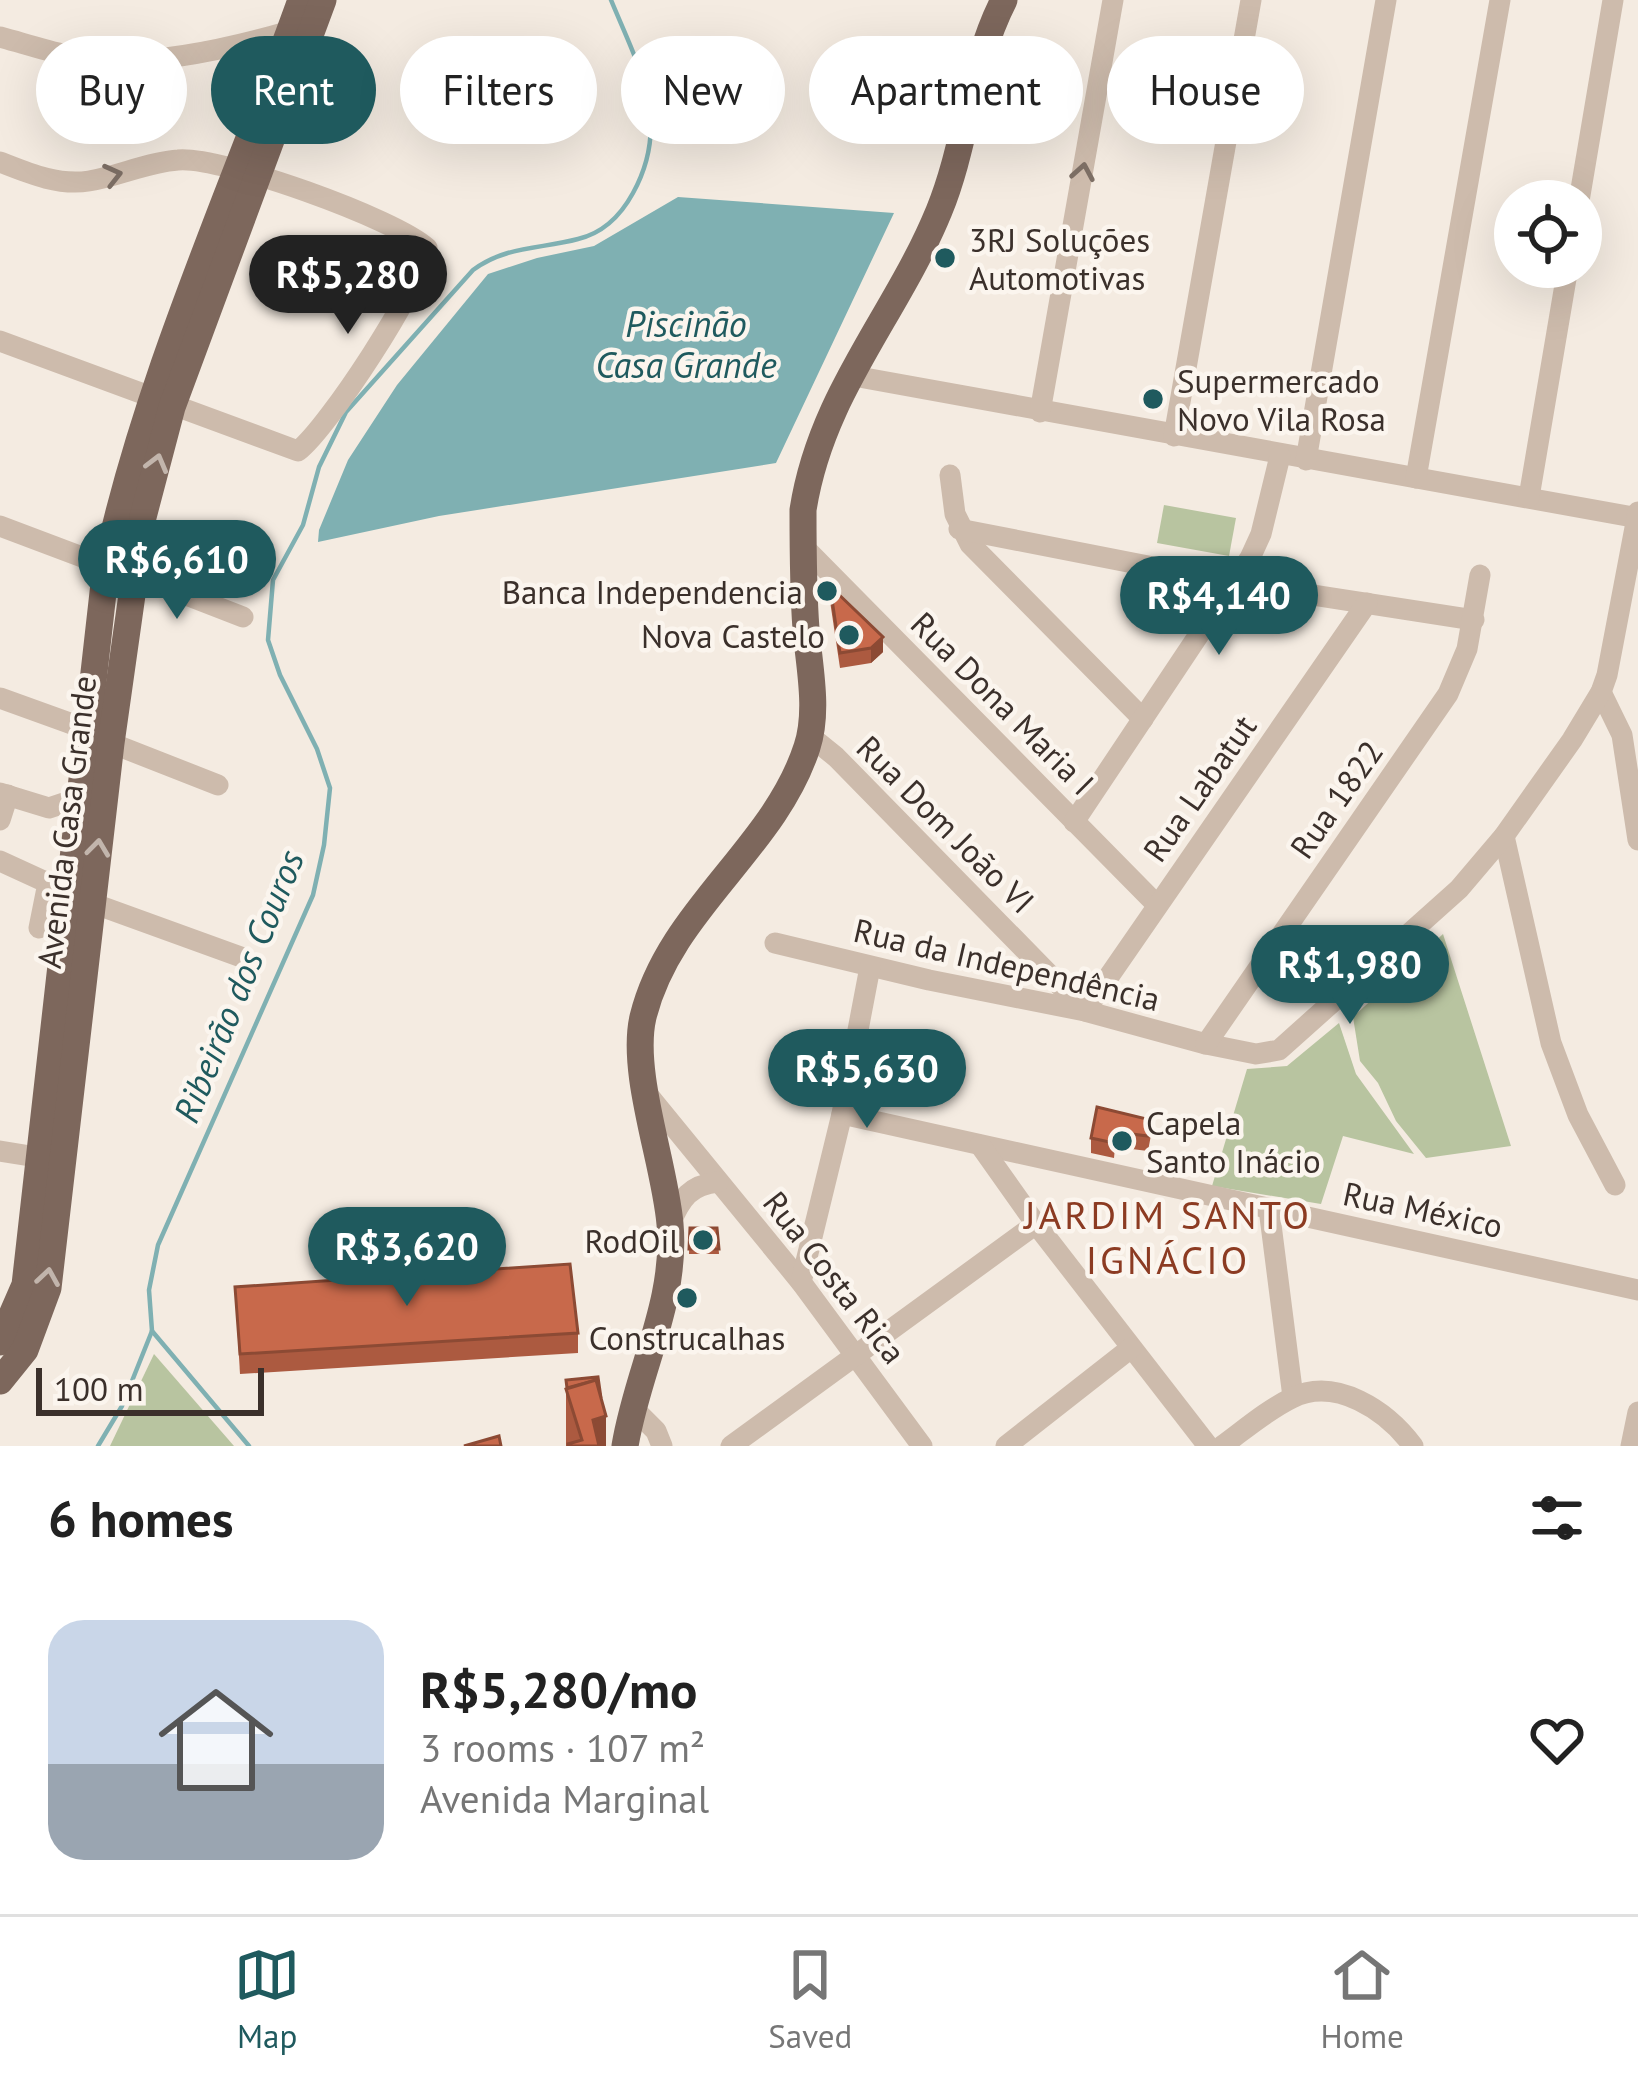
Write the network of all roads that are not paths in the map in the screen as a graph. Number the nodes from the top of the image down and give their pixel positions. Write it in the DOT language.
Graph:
graph roads {
  1 [pos="302,0"];
  2 [pos="323,0"];
  3 [pos="1004,0"];
  4 [pos="1114,0"];
  5 [pos="1251,0"];
  6 [pos="1386,0"];
  7 [pos="1500,0"];
  8 [pos="1613,0"];
  9 [pos="290,31"];
  10 [pos="0,37"];
  11 [pos="0,162"];
  12 [pos="248,170"];
  13 [pos="1583,180"];
  14 [pos="1564,288"];
  15 [pos="0,341"];
  16 [pos="848,375"];
  17 [pos="161,402"];
  18 [pos="1040,412"];
  19 [pos="1174,436"];
  20 [pos="1280,456"];
  21 [pos="1306,460"];
  22 [pos="950,475"];
  23 [pos="1416,478"];
  24 [pos="1529,497"];
  25 [pos="1638,516"];
  26 [pos="0,526"];
  27 [pos="959,529"];
  28 [pos="803,546"];
  29 [pos="119,570"];
  30 [pos="1480,575"];
  31 [pos="1235,583"];
  32 [pos="1367,602"];
  33 [pos="243,617"];
  34 [pos="1474,620"];
  35 [pos="1601,692"];
  36 [pos="0,698"];
  37 [pos="1143,719"];
  38 [pos="99,736"];
  39 [pos="810,736"];
  40 [pos="218,785"];
  41 [pos="4,794"];
  42 [pos="79,798"];
  43 [pos="0,820"];
  44 [pos="1074,823"];
  45 [pos="1504,836"];
  46 [pos="1638,840"];
  47 [pos="0,861"];
  48 [pos="92,903"];
  49 [pos="1157,905"];
  50 [pos="39,928"];
  51 [pos="775,943"];
  52 [pos="241,957"];
  53 [pos="870,967"];
  54 [pos="1085,1011"];
  55 [pos="1206,1044"];
  56 [pos="648,1095"];
  57 [pos="842,1114"];
  58 [pos="980,1144"];
  59 [pos="0,1151"];
  60 [pos="51,1160"];
  61 [pos="718,1182"];
  62 [pos="1615,1185"];
  63 [pos="1269,1209"];
  64 [pos="670,1224"];
  65 [pos="1036,1224"];
  66 [pos="801,1282"];
  67 [pos="1638,1290"];
  68 [pos="1131,1348"];
  69 [pos="857,1357"];
  70 [pos="4,1360"];
  71 [pos="1293,1397"];
  72 [pos="632,1407"];
  73 [pos="1638,1412"];
  74 [pos="626,1446"];
  75 [pos="662,1446"];
  76 [pos="730,1446"];
  77 [pos="922,1446"];
  78 [pos="1006,1446"];
  79 [pos="1208,1446"];
  80 [pos="1222,1446"];
  81 [pos="1413,1446"];
  82 [pos="1631,1446"];
  1 -- 9 [label="main road, Avenida Casa Grande"];
  2 -- 12 [label="main road, Avenida Casa Grande"];
  3 -- 16 [label="main road"];
  18 -- 4 [label="street, one-way"];
  5 -- 19 [label="street"];
  6 -- 21 [label="street"];
  7 -- 23 [label="street"];
  8 -- 13 [label="street"];
  9 -- 10 [label="street"];
  9 -- 12 [label="main road, Avenida Casa Grande"];
  11 -- 12 [label="street, one-way"];
  12 -- 17 [label="main road, Avenida Casa Grande"];
  12 -- 17 [label="street"];
  14 -- 24 [label="street"];
  15 -- 17 [label="street"];
  16 -- 18 [label="street"];
  16 -- 28 [label="main road"];
  17 -- 29 [label="main road, Avenida Casa Grande"];
  18 -- 19 [label="street"];
  19 -- 20 [label="street"];
  20 -- 21 [label="street"];
  20 -- 31 [label="street"];
  21 -- 23 [label="street"];
  22 -- 27 [label="street"];
  23 -- 24 [label="street"];
  24 -- 25 [label="street"];
  25 -- 35 [label="street, Rua da Independência"];
  26 -- 29 [label="street"];
  27 -- 31 [label="street"];
  27 -- 37 [label="street"];
  28 -- 39 [label="main road"];
  28 -- 44 [label="street, Rua Dona Maria I"];
  29 -- 33 [label="street"];
  29 -- 38 [label="main road, Avenida Casa Grande"];
  30 -- 34 [label="street, Rua 1822"];
  31 -- 32 [label="street"];
  31 -- 37 [label="street"];
  32 -- 34 [label="street"];
  32 -- 49 [label="street, Rua Labatut"];
  34 -- 55 [label="street, Rua 1822"];
  35 -- 45 [label="street, Rua da Independência"];
  35 -- 46 [label="street"];
  36 -- 38 [label="street"];
  37 -- 44 [label="street"];
  38 -- 40 [label="street"];
  38 -- 42 [label="main road, Avenida Casa Grande"];
  48 -- 38 [label="main road, Avenida Casa Grande, one-way"];
  39 -- 54 [label="street, Rua Dom João VI"];
  39 -- 56 [label="main road"];
  41 -- 42 [label="street"];
  41 -- 43 [label="street"];
  42 -- 60 [label="main road, Avenida Casa Grande"];
  44 -- 49 [label="street, Rua Dona Maria I"];
  45 -- 55 [label="street, Rua da Independência"];
  45 -- 62 [label="street"];
  47 -- 50 [label="street"];
  48 -- 52 [label="street"];
  48 -- 60 [label="main road, Avenida Casa Grande"];
  49 -- 54 [label="street, Rua Labatut"];
  51 -- 53 [label="street, Rua da Independência"];
  53 -- 54 [label="street, Rua da Independência"];
  53 -- 57 [label="street"];
  54 -- 55 [label="street, Rua da Independência"];
  56 -- 61 [label="street, Rua Costa Rica"];
  56 -- 64 [label="main road"];
  57 -- 58 [label="street, Rua México"];
  57 -- 66 [label="street"];
  58 -- 63 [label="street, Rua México"];
  58 -- 65 [label="street"];
  59 -- 60 [label="street"];
  60 -- 70 [label="main road, Avenida Casa Grande"];
  61 -- 64 [label="street"];
  61 -- 66 [label="street, Rua Costa Rica"];
  63 -- 67 [label="street, Rua México"];
  63 -- 71 [label="street"];
  64 -- 72 [label="main road"];
  65 -- 68 [label="street"];
  65 -- 69 [label="street"];
  66 -- 69 [label="street, Rua Costa Rica"];
  68 -- 78 [label="street"];
  68 -- 79 [label="street"];
  69 -- 76 [label="street"];
  69 -- 77 [label="street, Rua Costa Rica"];
  71 -- 80 [label="street"];
  71 -- 81 [label="street"];
  72 -- 74 [label="main road"];
  72 -- 75 [label="street"];
  73 -- 82 [label="street"];
}
